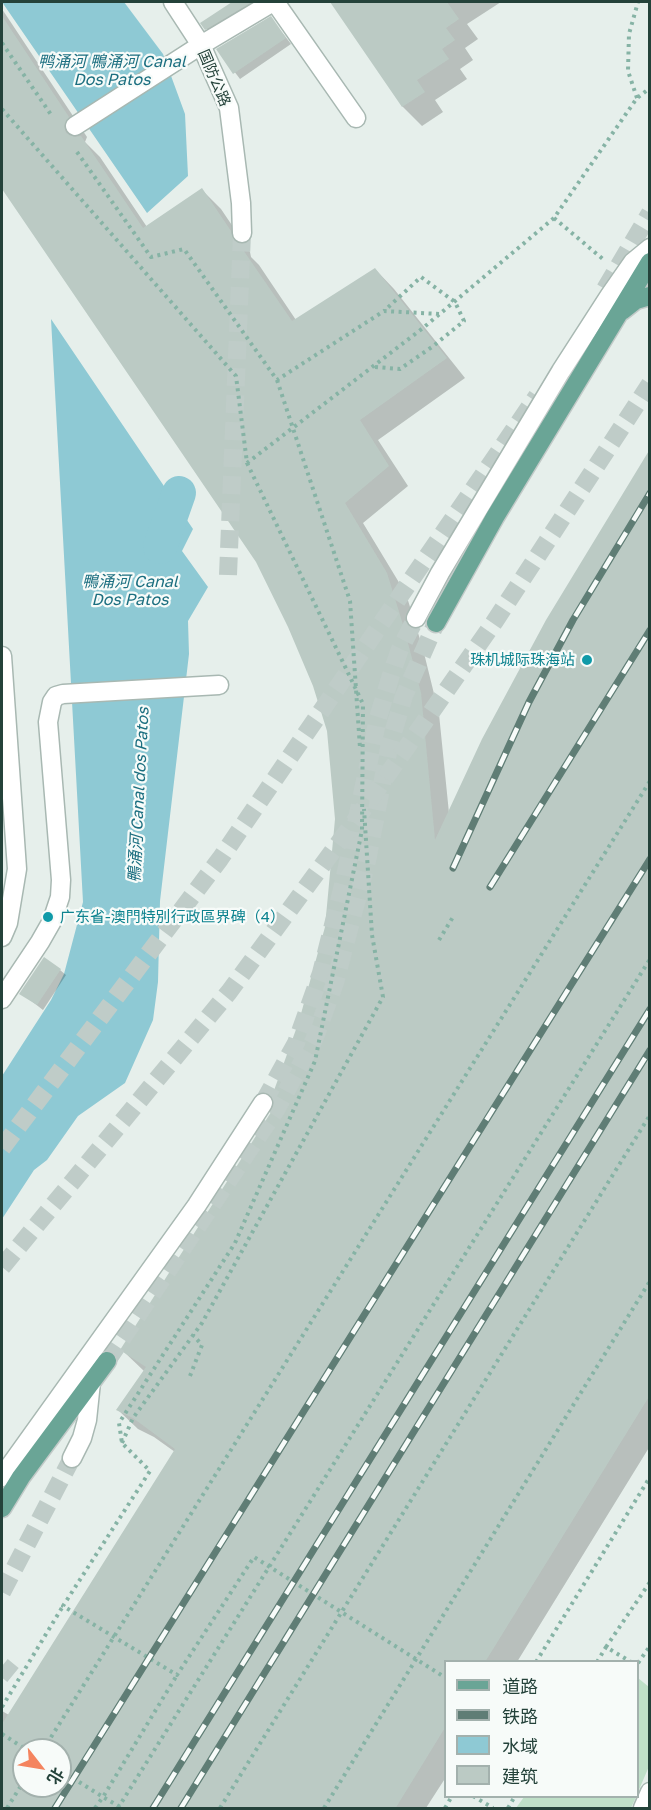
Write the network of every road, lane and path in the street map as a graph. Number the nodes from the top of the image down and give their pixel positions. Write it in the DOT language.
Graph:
graph roads {
  1 [pos="173,2"];
  2 [pos="274,2"];
  3 [pos="638,2"];
  4 [pos="2,43"];
  5 [pos="201,45"];
  6 [pos="650,88"];
  7 [pos="637,98"];
  8 [pos="2,109"];
  9 [pos="356,118"];
  10 [pos="56,121"];
  11 [pos="75,126"];
  12 [pos="76,150"];
  13 [pos="242,233"];
  14 [pos="650,248"];
  15 [pos="650,262"];
  16 [pos="650,296"];
  17 [pos="455,302"];
  18 [pos="384,311"];
  19 [pos="618,313"];
  20 [pos="440,314"];
  21 [pos="374,367"];
  22 [pos="277,380"];
  23 [pos="293,428"];
  24 [pos="247,463"];
  25 [pos="416,618"];
  26 [pos="436,623"];
  27 [pos="2,656"];
  28 [pos="219,685"];
  29 [pos="356,690"];
  30 [pos="362,779"];
  31 [pos="650,781"];
  32 [pos="453,916"];
  33 [pos="2,937"];
  34 [pos="439,940"];
  35 [pos="650,959"];
  36 [pos="2,999"];
  37 [pos="264,1103"];
  38 [pos="650,1115"];
  39 [pos="650,1281"];
  40 [pos="193,1335"];
  41 [pos="107,1361"];
  42 [pos="190,1376"];
  43 [pos="91,1382"];
  44 [pos="122,1443"];
  45 [pos="72,1458"];
  46 [pos="2,1477"];
  47 [pos="650,1477"];
  48 [pos="2,1508"];
  49 [pos="650,1582"];
  50 [pos="63,1606"];
  51 [pos="650,1646"];
  52 [pos="606,1647"];
  53 [pos="537,1660"];
  54 [pos="598,1660"];
  55 [pos="628,1660"];
  56 [pos="639,1662"];
  57 [pos="178,1675"];
  58 [pos="444,1677"];
  59 [pos="2,1707"];
  60 [pos="52,1738"];
  61 [pos="72,1778"];
  62 [pos="650,1792"];
  63 [pos="103,1797"];
  64 [pos="475,1798"];
  65 [pos="95,1809"];
  66 [pos="120,1809"];
  67 [pos="220,1809"];
  68 [pos="324,1809"];
  69 [pos="493,1809"];
  70 [pos="643,1809"];
  1 -- 5 [label="street, 国防公路"];
  2 -- 5 [label="street"];
  2 -- 9 [label="street"];
  3 -- 7 [label="path"];
  4 -- 10 [label="path"];
  5 -- 11 [label="street"];
  5 -- 13 [label="street, 国防公路"];
  6 -- 7 [label="path"];
  7 -- 17 [label="path"];
  8 -- 24 [label="path"];
  12 -- 22 [label="path"];
  14 -- 25 [label="street"];
  15 -- 19 [label="main road"];
  16 -- 19 [label="main road"];
  17 -- 18 [label="path"];
  17 -- 20 [label="path"];
  17 -- 21 [label="path"];
  18 -- 20 [label="path"];
  18 -- 22 [label="path"];
  19 -- 26 [label="main road"];
  20 -- 21 [label="path"];
  21 -- 23 [label="path"];
  22 -- 23 [label="path"];
  23 -- 24 [label="path"];
  23 -- 29 [label="path"];
  24 -- 29 [label="path"];
  27 -- 33 [label="street"];
  28 -- 36 [label="street"];
  29 -- 30 [label="path"];
  30 -- 40 [label="path"];
  30 -- 44 [label="path"];
  31 -- 60 [label="path, bridge"];
  32 -- 34 [label="path"];
  35 -- 66 [label="path, bridge"];
  37 -- 46 [label="street"];
  38 -- 67 [label="path, bridge"];
  39 -- 68 [label="path, bridge"];
  40 -- 42 [label="path"];
  40 -- 44 [label="path"];
  41 -- 43 [label="main road"];
  43 -- 45 [label="street"];
  43 -- 48 [label="main road"];
  44 -- 50 [label="path"];
  47 -- 53 [label="path"];
  49 -- 52 [label="path"];
  50 -- 57 [label="path"];
  50 -- 59 [label="path"];
  51 -- 56 [label="path"];
  52 -- 54 [label="path"];
  52 -- 55 [label="path"];
  57 -- 58 [label="path"];
  57 -- 63 [label="path"];
  61 -- 63 [label="path"];
  62 -- 70 [label="street"];
  63 -- 65 [label="path"];
  63 -- 66 [label="path"];
  64 -- 69 [label="path"];
}
